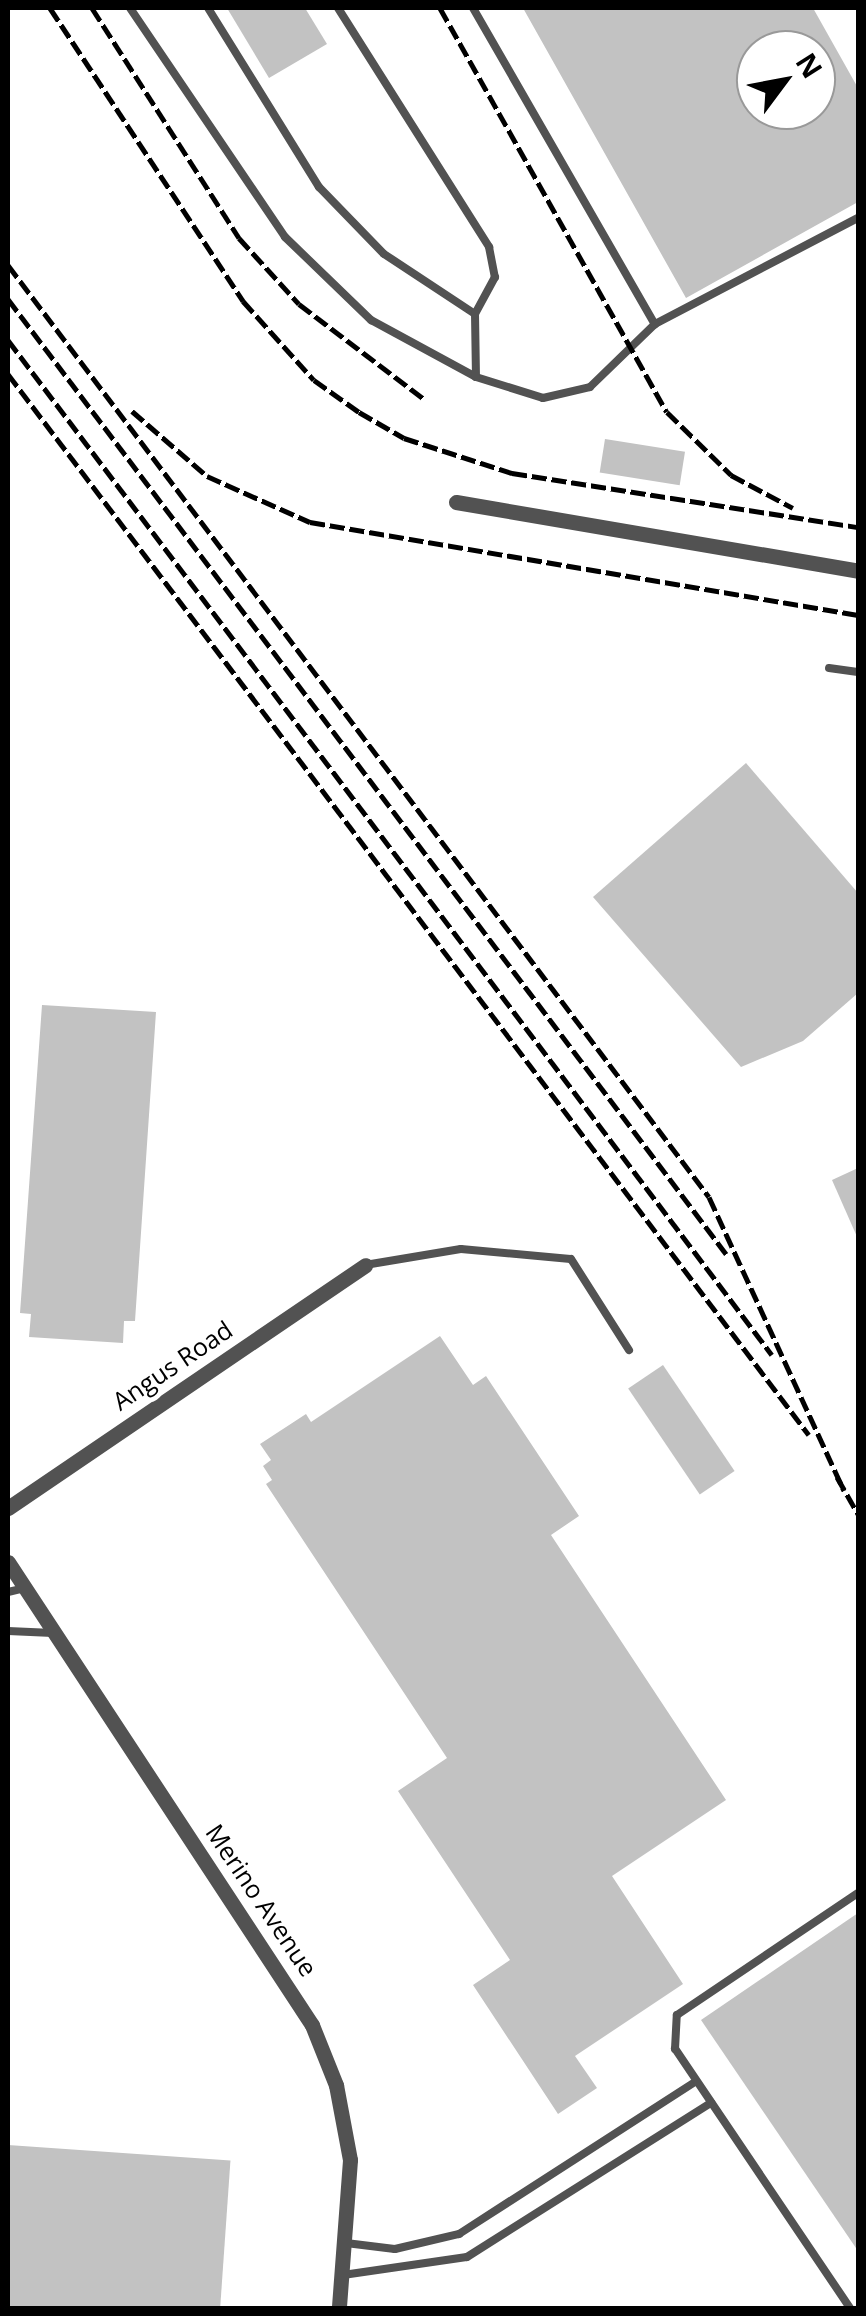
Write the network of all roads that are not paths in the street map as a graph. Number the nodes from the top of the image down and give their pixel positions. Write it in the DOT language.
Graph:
graph roads {
  1 [pos="130,8"];
  2 [pos="208,8"];
  3 [pos="338,8"];
  4 [pos="473,8"];
  5 [pos="858,218"];
  6 [pos="475,314"];
  7 [pos="655,324"];
  8 [pos="476,377"];
  9 [pos="456,502"];
  10 [pos="858,571"];
  11 [pos="828,668"];
  12 [pos="858,672"];
  13 [pos="366,1265"];
  14 [pos="629,1350"];
  15 [pos="8,1508"];
  16 [pos="8,1562"];
  17 [pos="25,1588"];
  18 [pos="8,1592"];
  19 [pos="8,1632"];
  20 [pos="53,1632"];
  21 [pos="858,1893"];
  22 [pos="696,2081"];
  23 [pos="711,2103"];
  24 [pos="346,2243"];
  25 [pos="343,2275"];
  26 [pos="339,2308"];
  27 [pos="850,2308"];
  1 -- 8 [label="lane"];
  2 -- 6 [label="lane"];
  3 -- 6 [label="lane"];
  4 -- 7 [label="lane"];
  5 -- 7 [label="lane"];
  6 -- 8 [label="lane"];
  7 -- 8 [label="lane"];
  9 -- 10 [label="street"];
  11 -- 12 [label="lane"];
  13 -- 14 [label="lane"];
  13 -- 15 [label="street, Angus Road"];
  16 -- 17 [label="street, Merino Avenue"];
  17 -- 18 [label="lane"];
  17 -- 20 [label="street, Merino Avenue"];
  19 -- 20 [label="lane"];
  20 -- 24 [label="street, Merino Avenue"];
  21 -- 22 [label="lane"];
  22 -- 23 [label="lane"];
  22 -- 24 [label="lane"];
  23 -- 25 [label="lane"];
  23 -- 27 [label="lane"];
  24 -- 25 [label="street, Merino Avenue"];
  25 -- 26 [label="street, Merino Avenue"];
}
